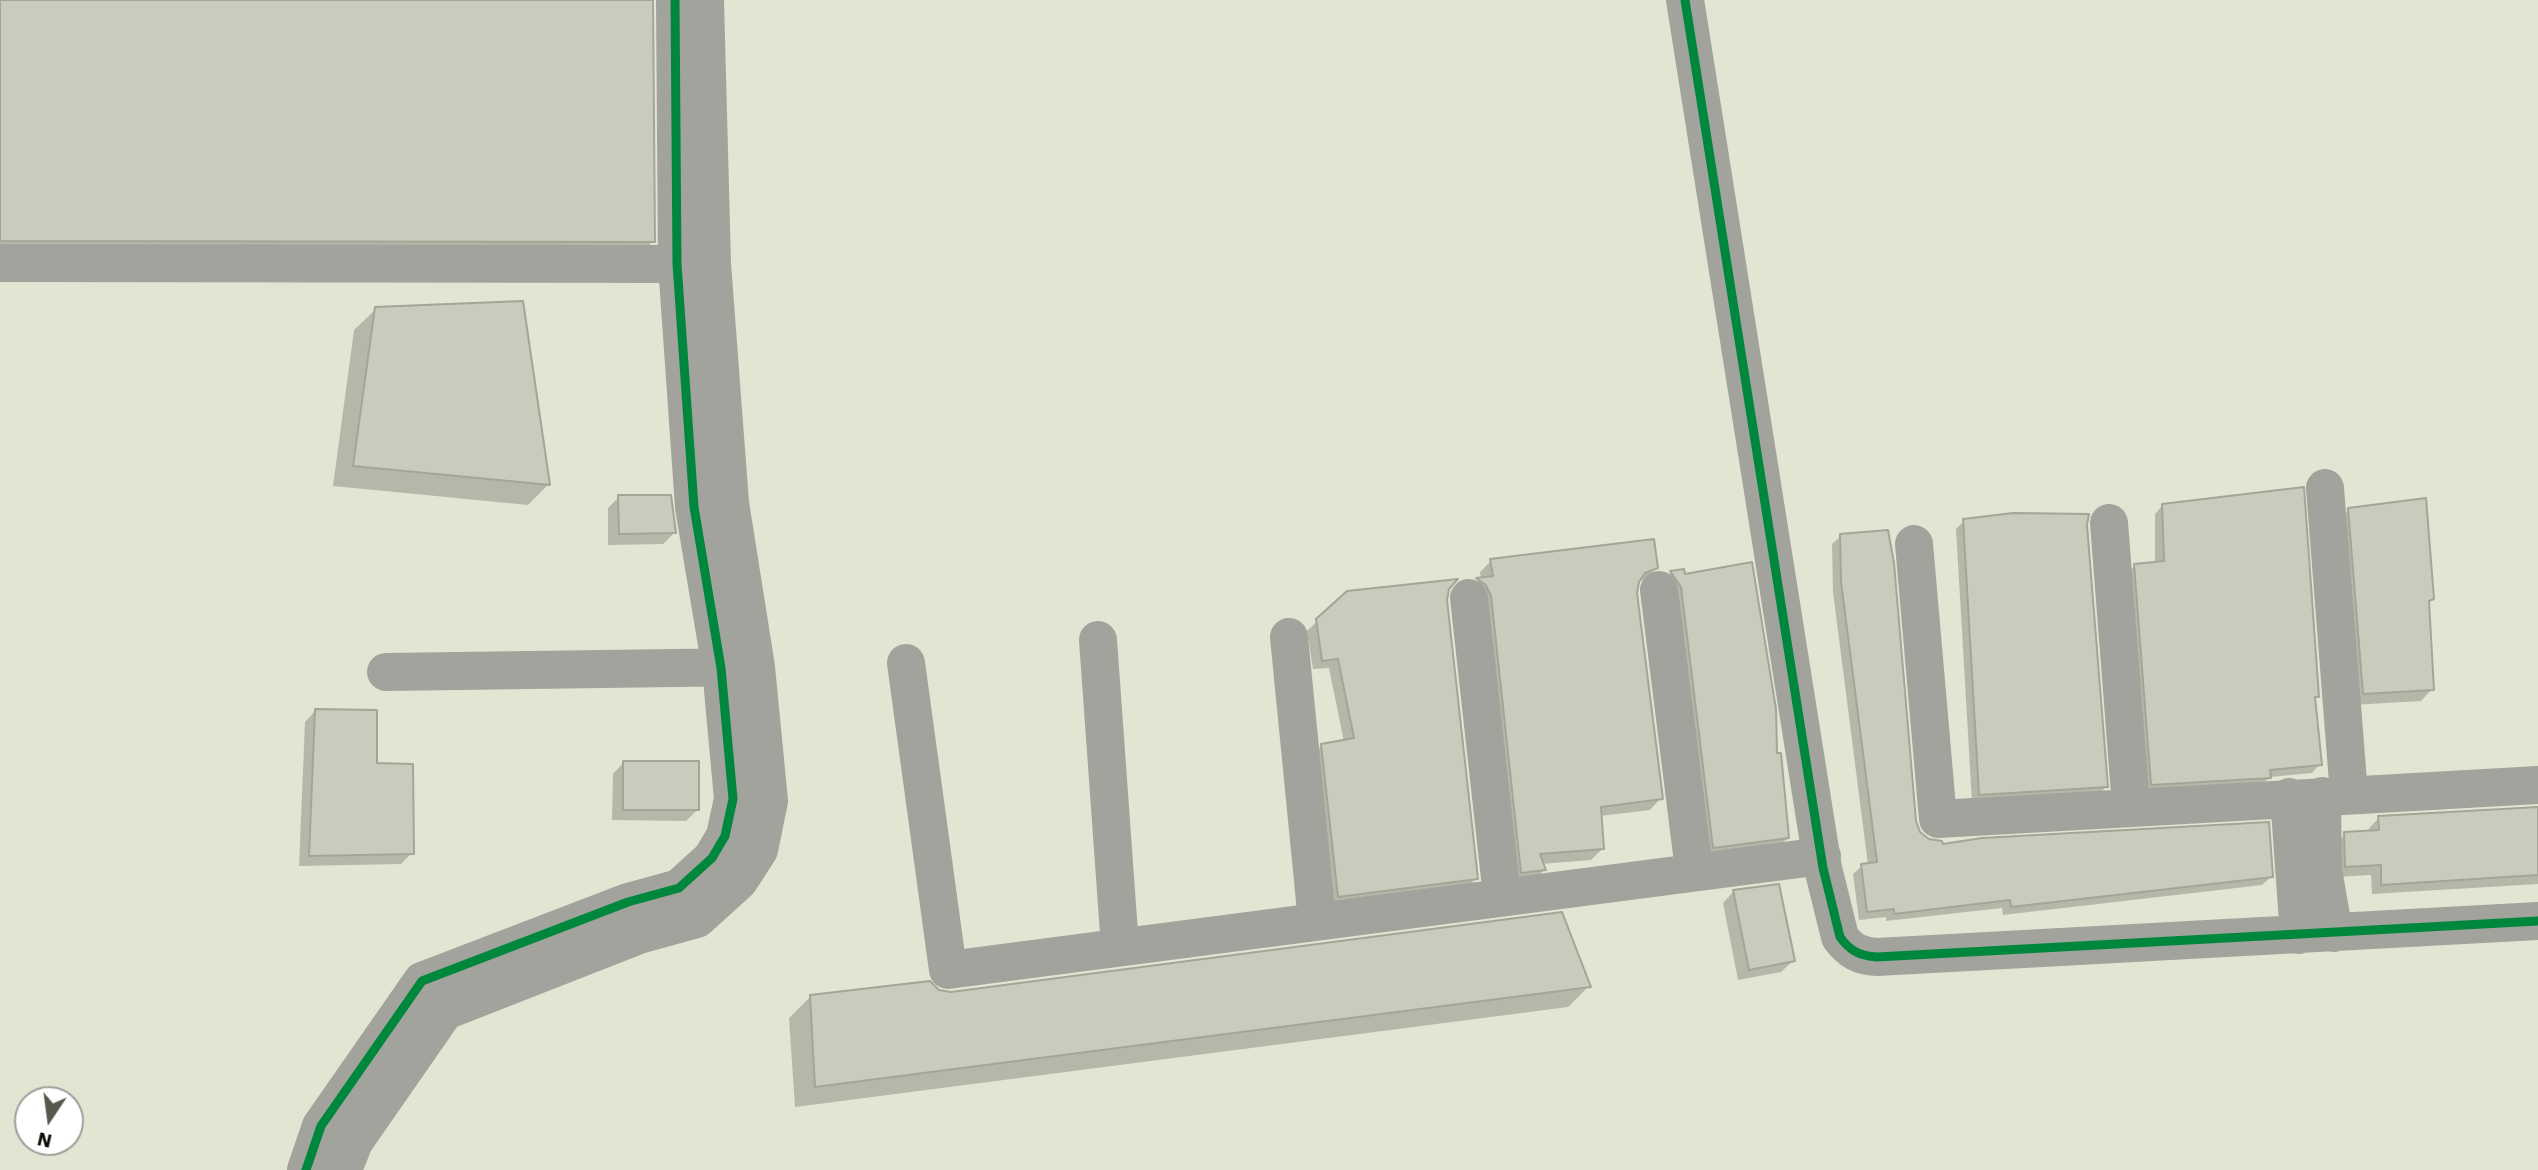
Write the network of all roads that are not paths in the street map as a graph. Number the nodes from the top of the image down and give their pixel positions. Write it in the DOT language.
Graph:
graph roads {
  1 [pos="675,0"];
  2 [pos="705,0"];
  3 [pos="1685,0"];
  4 [pos="0,263"];
  5 [pos="694,264"];
  6 [pos="2325,488"];
  7 [pos="2109,523"];
  8 [pos="1914,544"];
  9 [pos="1659,590"];
  10 [pos="1469,598"];
  11 [pos="1289,637"];
  12 [pos="1098,640"];
  13 [pos="906,663"];
  14 [pos="739,667"];
  15 [pos="386,672"];
  16 [pos="2538,785"];
  17 [pos="2320,796"];
  18 [pos="2131,806"];
  19 [pos="1822,856"];
  20 [pos="1694,870"];
  21 [pos="1502,896"];
  22 [pos="1317,921"];
  23 [pos="2538,921"];
  24 [pos="2317,934"];
  25 [pos="1120,947"];
  26 [pos="306,1170"];
  27 [pos="344,1170"];
  1 -- 5 [label="street"];
  2 -- 5 [label="street"];
  3 -- 19 [label="street"];
  4 -- 5 [label="street"];
  5 -- 14 [label="street"];
  6 -- 17 [label="street"];
  7 -- 18 [label="street"];
  8 -- 18 [label="street"];
  9 -- 20 [label="street"];
  10 -- 21 [label="street"];
  11 -- 22 [label="street"];
  12 -- 25 [label="street"];
  13 -- 25 [label="street"];
  14 -- 15 [label="street"];
  14 -- 26 [label="street"];
  14 -- 27 [label="street"];
  16 -- 17 [label="street"];
  17 -- 18 [label="street"];
  17 -- 24 [label="street"];
  19 -- 20 [label="street"];
  19 -- 24 [label="street"];
  20 -- 21 [label="street"];
  21 -- 22 [label="street"];
  22 -- 25 [label="street"];
  23 -- 24 [label="street"];
}
